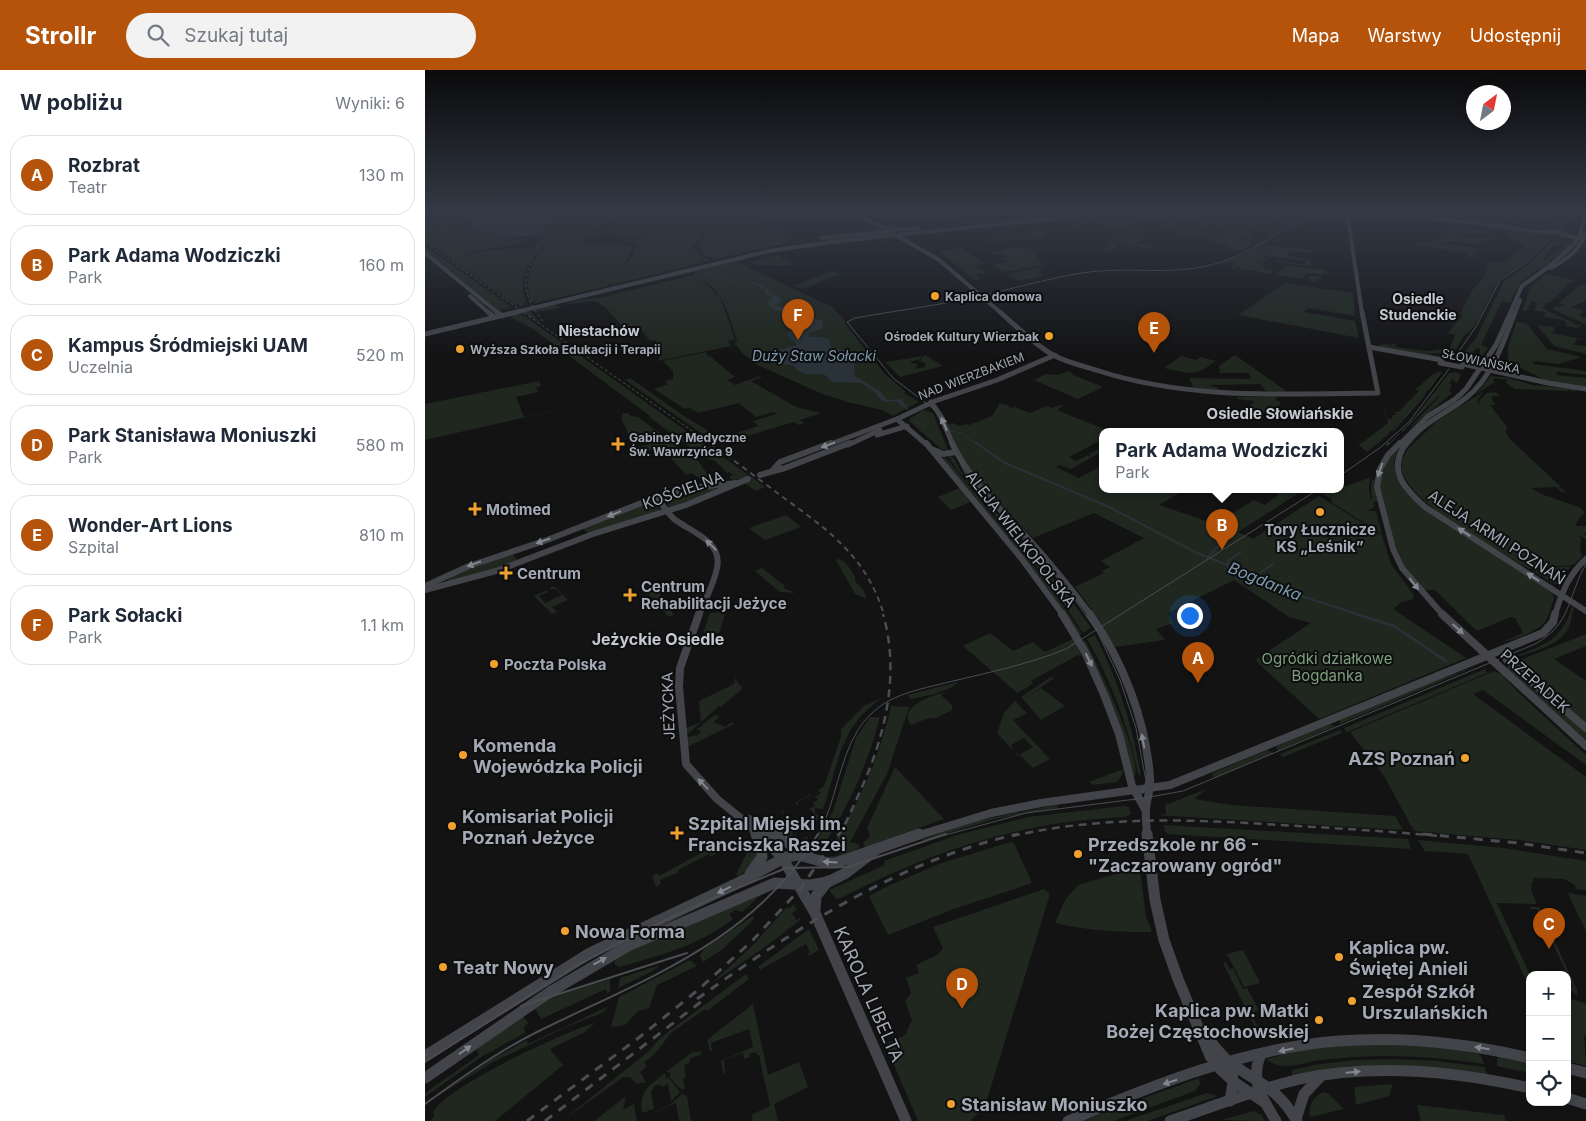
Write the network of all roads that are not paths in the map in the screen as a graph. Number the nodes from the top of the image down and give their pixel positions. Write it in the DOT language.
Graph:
graph roads {
  1 [pos="427,260"];
  2 [pos="434,260"];
  3 [pos="719,260"];
  4 [pos="721,260"];
  5 [pos="727,260"];
  6 [pos="939,260"];
  7 [pos="941,260"];
  8 [pos="1354,260"];
  9 [pos="1556,260"];
  10 [pos="1564,260"];
  11 [pos="698,265"];
  12 [pos="950,268"];
  13 [pos="501,315"];
  14 [pos="493,317"];
  15 [pos="1510,319"];
  16 [pos="425,332"];
  17 [pos="1369,347"];
  18 [pos="1055,355"];
  19 [pos="1486,360"];
  20 [pos="1463,365"];
  21 [pos="1488,371"];
  22 [pos="1479,372"];
  23 [pos="1573,388"];
  24 [pos="1586,389"];
  25 [pos="931,402"];
  26 [pos="897,419"];
  27 [pos="907,426"];
  28 [pos="857,441"];
  29 [pos="933,450"];
  30 [pos="958,454"];
  31 [pos="941,460"];
  32 [pos="771,471"];
  33 [pos="760,475"];
  34 [pos="746,480"];
  35 [pos="725,486"];
  36 [pos="658,497"];
  37 [pos="667,511"];
  38 [pos="1586,559"];
  39 [pos="1586,564"];
  40 [pos="1577,569"];
  41 [pos="444,577"];
  42 [pos="447,584"];
  43 [pos="425,586"];
  44 [pos="425,590"];
  45 [pos="1561,595"];
  46 [pos="1586,610"];
  47 [pos="1509,648"];
  48 [pos="1498,652"];
  49 [pos="1487,656"];
  50 [pos="1500,668"];
  51 [pos="1586,728"];
  52 [pos="1586,746"];
  53 [pos="1130,778"];
  54 [pos="1150,789"];
  55 [pos="1135,790"];
  56 [pos="1115,792"];
  57 [pos="733,810"];
  58 [pos="1146,811"];
  59 [pos="749,822"];
  60 [pos="877,850"];
  61 [pos="813,858"];
  62 [pos="783,859"];
  63 [pos="742,881"];
  64 [pos="828,881"];
  65 [pos="798,883"];
  66 [pos="815,913"];
  67 [pos="1198,1025"];
  68 [pos="425,1056"];
  69 [pos="1260,1056"];
  70 [pos="1526,1057"];
  71 [pos="1231,1063"];
  72 [pos="1217,1067"];
  73 [pos="1571,1069"];
  74 [pos="1586,1074"];
  75 [pos="1254,1076"];
  76 [pos="1320,1077"];
  77 [pos="425,1078"];
  78 [pos="1233,1082"];
  79 [pos="1526,1087"];
  80 [pos="1261,1094"];
  81 [pos="1571,1099"];
  82 [pos="1230,1101"];
  83 [pos="1586,1104"];
  84 [pos="1297,1120"];
  85 [pos="906,1121"];
  86 [pos="1068,1121"];
  87 [pos="1170,1121"];
  88 [pos="1276,1121"];
  1 -- 14 [label="street"];
  2 -- 13 [label="street"];
  3 -- 11 [label="street"];
  4 -- 11 [label="street"];
  5 -- 13 [label="street"];
  6 -- 12 [label="street"];
  7 -- 12 [label="street"];
  8 -- 17 [label="street"];
  9 -- 15 [label="street"];
  10 -- 15 [label="street"];
  11 -- 13 [label="street"];
  12 -- 18 [label="street"];
  13 -- 14 [label="street"];
  14 -- 16 [label="street"];
  14 -- 16 [label="street"];
  15 -- 19 [label="street, PRZEPADEK"];
  15 -- 21 [label="street"];
  17 -- 18 [label="street"];
  17 -- 20 [label="street, SŁOWIAŃSKA, bridge"];
  18 -- 25 [label="street, NAD WIERZBAKIEM"];
  19 -- 20 [label="street"];
  19 -- 22 [label="street, PRZEPADEK"];
  20 -- 22 [label="street, SŁOWIAŃSKA"];
  21 -- 22 [label="street, SŁOWIAŃSKA"];
  21 -- 23 [label="street, SŁOWIAŃSKA"];
  21 -- 23 [label="street, SŁOWIAŃSKA"];
  45 -- 21 [label="street, ALEJA ARMII POZNAŃ, one-way"];
  22 -- 49 [label="street, PRZEPADEK, one-way"];
  23 -- 24 [label="street, SŁOWIAŃSKA"];
  25 -- 26 [label="street, NAD WIERZBAKIEM"];
  30 -- 25 [label="street, ALEJA WIELKOPOLSKA, one-way"];
  26 -- 27 [label="street, ALEJA WIELKOPOLSKA"];
  26 -- 28 [label="street, NAD WIERZBAKIEM"];
  26 -- 32 [label="street, NAD WIERZBAKIEM, one-way"];
  27 -- 28 [label="street, NAD WIERZBAKIEM"];
  27 -- 29 [label="street, ALEJA WIELKOPOLSKA"];
  28 -- 32 [label="street, NAD WIERZBAKIEM"];
  29 -- 30 [label="street"];
  29 -- 31 [label="street, ALEJA WIELKOPOLSKA"];
  30 -- 31 [label="street"];
  54 -- 30 [label="street, ALEJA WIELKOPOLSKA, one-way"];
  31 -- 53 [label="street, ALEJA WIELKOPOLSKA, one-way"];
  32 -- 33 [label="street, NAD WIERZBAKIEM"];
  34 -- 35 [label="street, KOŚCIELNA"];
  35 -- 36 [label="street, KOŚCIELNA"];
  35 -- 37 [label="street, KOŚCIELNA"];
  36 -- 37 [label="street"];
  36 -- 41 [label="street, KOŚCIELNA, one-way"];
  37 -- 42 [label="street, KOŚCIELNA"];
  57 -- 37 [label="street, JEŻYCKA, one-way"];
  38 -- 40 [label="street"];
  39 -- 40 [label="street"];
  40 -- 45 [label="street"];
  41 -- 42 [label="street"];
  41 -- 43 [label="street, KOŚCIELNA"];
  42 -- 44 [label="street, KOŚCIELNA"];
  45 -- 46 [label="street, ALEJA ARMII POZNAŃ"];
  45 -- 47 [label="street"];
  47 -- 48 [label="street"];
  47 -- 51 [label="street, PRZEPADEK"];
  48 -- 49 [label="street"];
  48 -- 50 [label="street"];
  49 -- 50 [label="street, PRZEPADEK"];
  49 -- 54 [label="street"];
  50 -- 52 [label="street, PRZEPADEK"];
  53 -- 55 [label="street, ALEJA WIELKOPOLSKA"];
  53 -- 56 [label="street"];
  54 -- 55 [label="street"];
  54 -- 58 [label="street, ALEJA WIELKOPOLSKA"];
  55 -- 56 [label="street"];
  55 -- 58 [label="street, ALEJA WIELKOPOLSKA"];
  56 -- 60 [label="street"];
  57 -- 59 [label="street, KAROLA LIBELTA"];
  57 -- 61 [label="street"];
  58 -- 67 [label="street"];
  59 -- 62 [label="street, KAROLA LIBELTA"];
  59 -- 63 [label="street"];
  60 -- 61 [label="street, one-way"];
  60 -- 64 [label="street"];
  61 -- 62 [label="street"];
  62 -- 63 [label="street"];
  62 -- 65 [label="street, KAROLA LIBELTA"];
  63 -- 68 [label="street, one-way"];
  64 -- 65 [label="street"];
  64 -- 66 [label="street"];
  65 -- 66 [label="street, KAROLA LIBELTA"];
  77 -- 65 [label="street, one-way"];
  66 -- 85 [label="street, KAROLA LIBELTA"];
  67 -- 71 [label="street"];
  67 -- 72 [label="street"];
  70 -- 69 [label="street, one-way"];
  69 -- 71 [label="street"];
  69 -- 75 [label="street"];
  71 -- 72 [label="street"];
  71 -- 75 [label="street"];
  71 -- 78 [label="street"];
  72 -- 78 [label="street"];
  72 -- 86 [label="street, one-way"];
  73 -- 74 [label="street"];
  75 -- 80 [label="street"];
  76 -- 79 [label="street, one-way"];
  76 -- 80 [label="street"];
  76 -- 84 [label="street"];
  78 -- 80 [label="street"];
  78 -- 82 [label="street"];
  80 -- 82 [label="street"];
  80 -- 84 [label="street"];
  80 -- 88 [label="street"];
  81 -- 83 [label="street"];
  82 -- 87 [label="street"];
}
